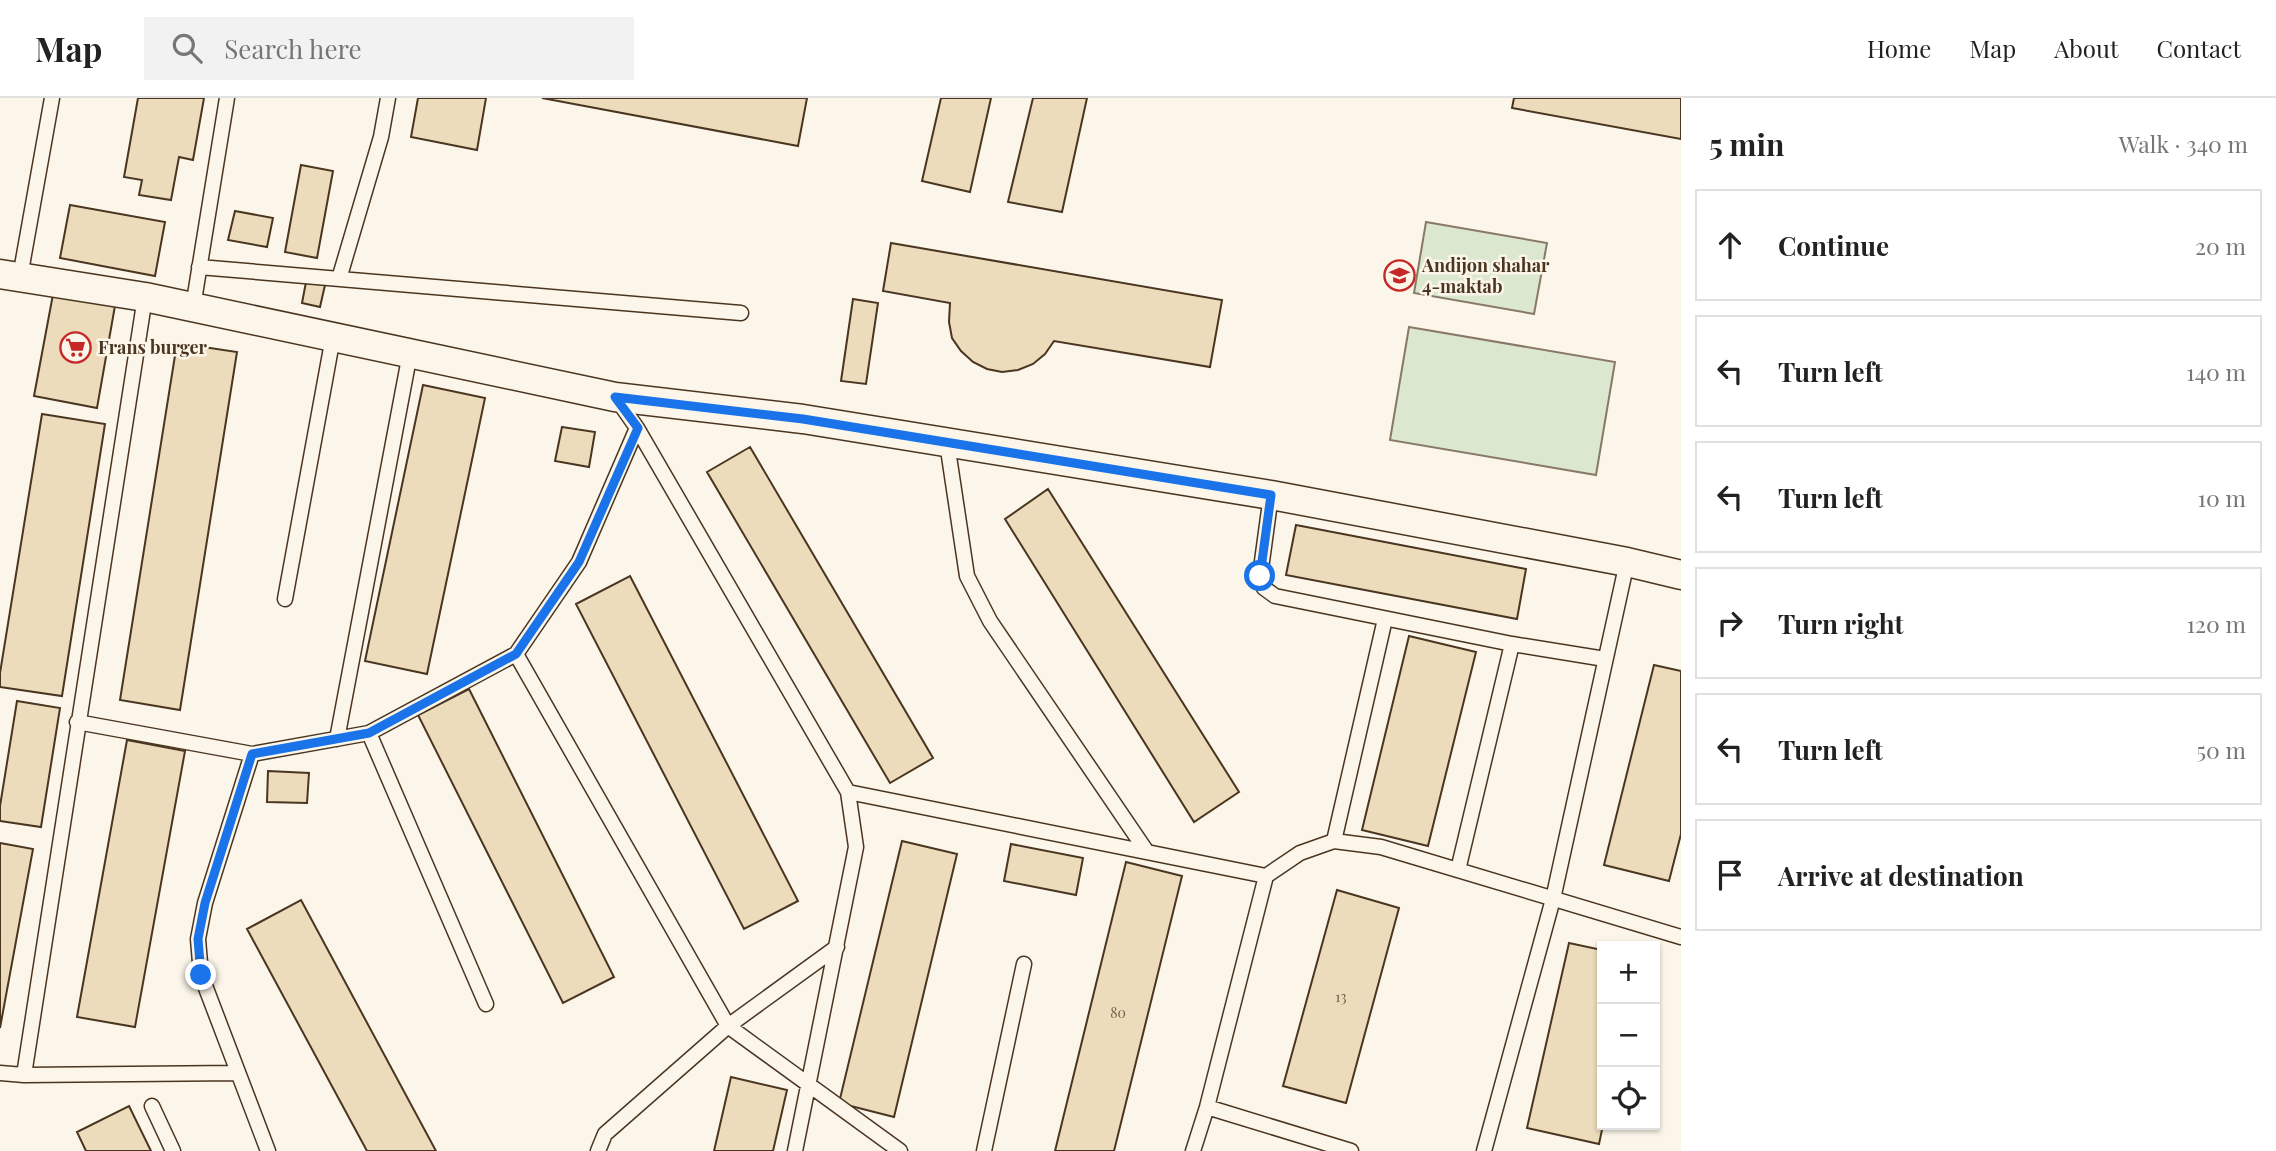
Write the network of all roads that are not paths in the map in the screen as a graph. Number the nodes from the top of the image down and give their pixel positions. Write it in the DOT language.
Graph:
graph roads {
  1 [pos="52,98"];
  2 [pos="227,98"];
  3 [pos="388,98"];
  4 [pos="199,267"];
  5 [pos="10,275"];
  6 [pos="339,278"];
  7 [pos="145,297"];
  8 [pos="192,307"];
  9 [pos="741,313"];
  10 [pos="333,337"];
  11 [pos="410,353"];
  12 [pos="615,397"];
  13 [pos="638,428"];
  14 [pos="947,443"];
  15 [pos="1271,495"];
  16 [pos="1627,562"];
  17 [pos="1681,575"];
  18 [pos="285,599"];
  19 [pos="1385,619"];
  20 [pos="1512,644"];
  21 [pos="516,654"];
  22 [pos="1605,659"];
  23 [pos="77,722"];
  24 [pos="369,733"];
  25 [pos="337,739"];
  26 [pos="252,754"];
  27 [pos="848,792"];
  28 [pos="1334,841"];
  29 [pos="1147,852"];
  30 [pos="1458,870"];
  31 [pos="1266,876"];
  32 [pos="1553,899"];
  33 [pos="1681,937"];
  34 [pos="836,947"];
  35 [pos="1024,964"];
  36 [pos="486,1004"];
  37 [pos="728,1026"];
  38 [pos="0,1073"];
  39 [pos="238,1073"];
  40 [pos="24,1075"];
  41 [pos="808,1086"];
  42 [pos="152,1107"];
  43 [pos="1207,1107"];
  44 [pos="173,1151"];
  45 [pos="268,1151"];
  46 [pos="598,1151"];
  47 [pos="795,1151"];
  48 [pos="900,1151"];
  49 [pos="984,1151"];
  50 [pos="1193,1151"];
  51 [pos="1351,1151"];
  52 [pos="1484,1151"];
  1 -- 5 [label="lane"];
  2 -- 4 [label="lane"];
  3 -- 6 [label="lane"];
  4 -- 6 [label="lane"];
  4 -- 8 [label="lane"];
  5 -- 7 [label="street"];
  6 -- 9 [label="lane"];
  7 -- 8 [label="street"];
  7 -- 23 [label="lane"];
  8 -- 10 [label="street"];
  10 -- 11 [label="street"];
  10 -- 18 [label="lane"];
  11 -- 12 [label="street"];
  11 -- 25 [label="lane"];
  12 -- 13 [label="lane"];
  12 -- 14 [label="street"];
  13 -- 21 [label="lane"];
  13 -- 27 [label="lane"];
  14 -- 15 [label="street"];
  14 -- 29 [label="lane"];
  15 -- 16 [label="street"];
  15 -- 19 [label="lane"];
  16 -- 17 [label="street"];
  16 -- 22 [label="lane"];
  19 -- 20 [label="lane"];
  19 -- 28 [label="lane"];
  20 -- 22 [label="lane"];
  20 -- 30 [label="lane"];
  21 -- 24 [label="lane"];
  21 -- 37 [label="lane"];
  22 -- 32 [label="lane"];
  23 -- 26 [label="lane"];
  23 -- 40 [label="lane"];
  24 -- 25 [label="lane"];
  24 -- 36 [label="lane"];
  25 -- 26 [label="lane"];
  26 -- 39 [label="lane"];
  27 -- 29 [label="lane"];
  27 -- 34 [label="lane"];
  28 -- 30 [label="lane"];
  28 -- 31 [label="lane"];
  29 -- 31 [label="lane"];
  30 -- 32 [label="lane"];
  31 -- 43 [label="lane"];
  32 -- 33 [label="lane"];
  32 -- 52 [label="lane"];
  34 -- 37 [label="lane"];
  34 -- 41 [label="lane"];
  35 -- 49 [label="lane"];
  37 -- 41 [label="lane"];
  37 -- 46 [label="lane"];
  38 -- 40 [label="lane"];
  39 -- 40 [label="lane"];
  39 -- 45 [label="lane"];
  41 -- 47 [label="lane"];
  41 -- 48 [label="lane"];
  42 -- 44 [label="lane"];
  43 -- 50 [label="lane"];
  43 -- 51 [label="lane"];
}
